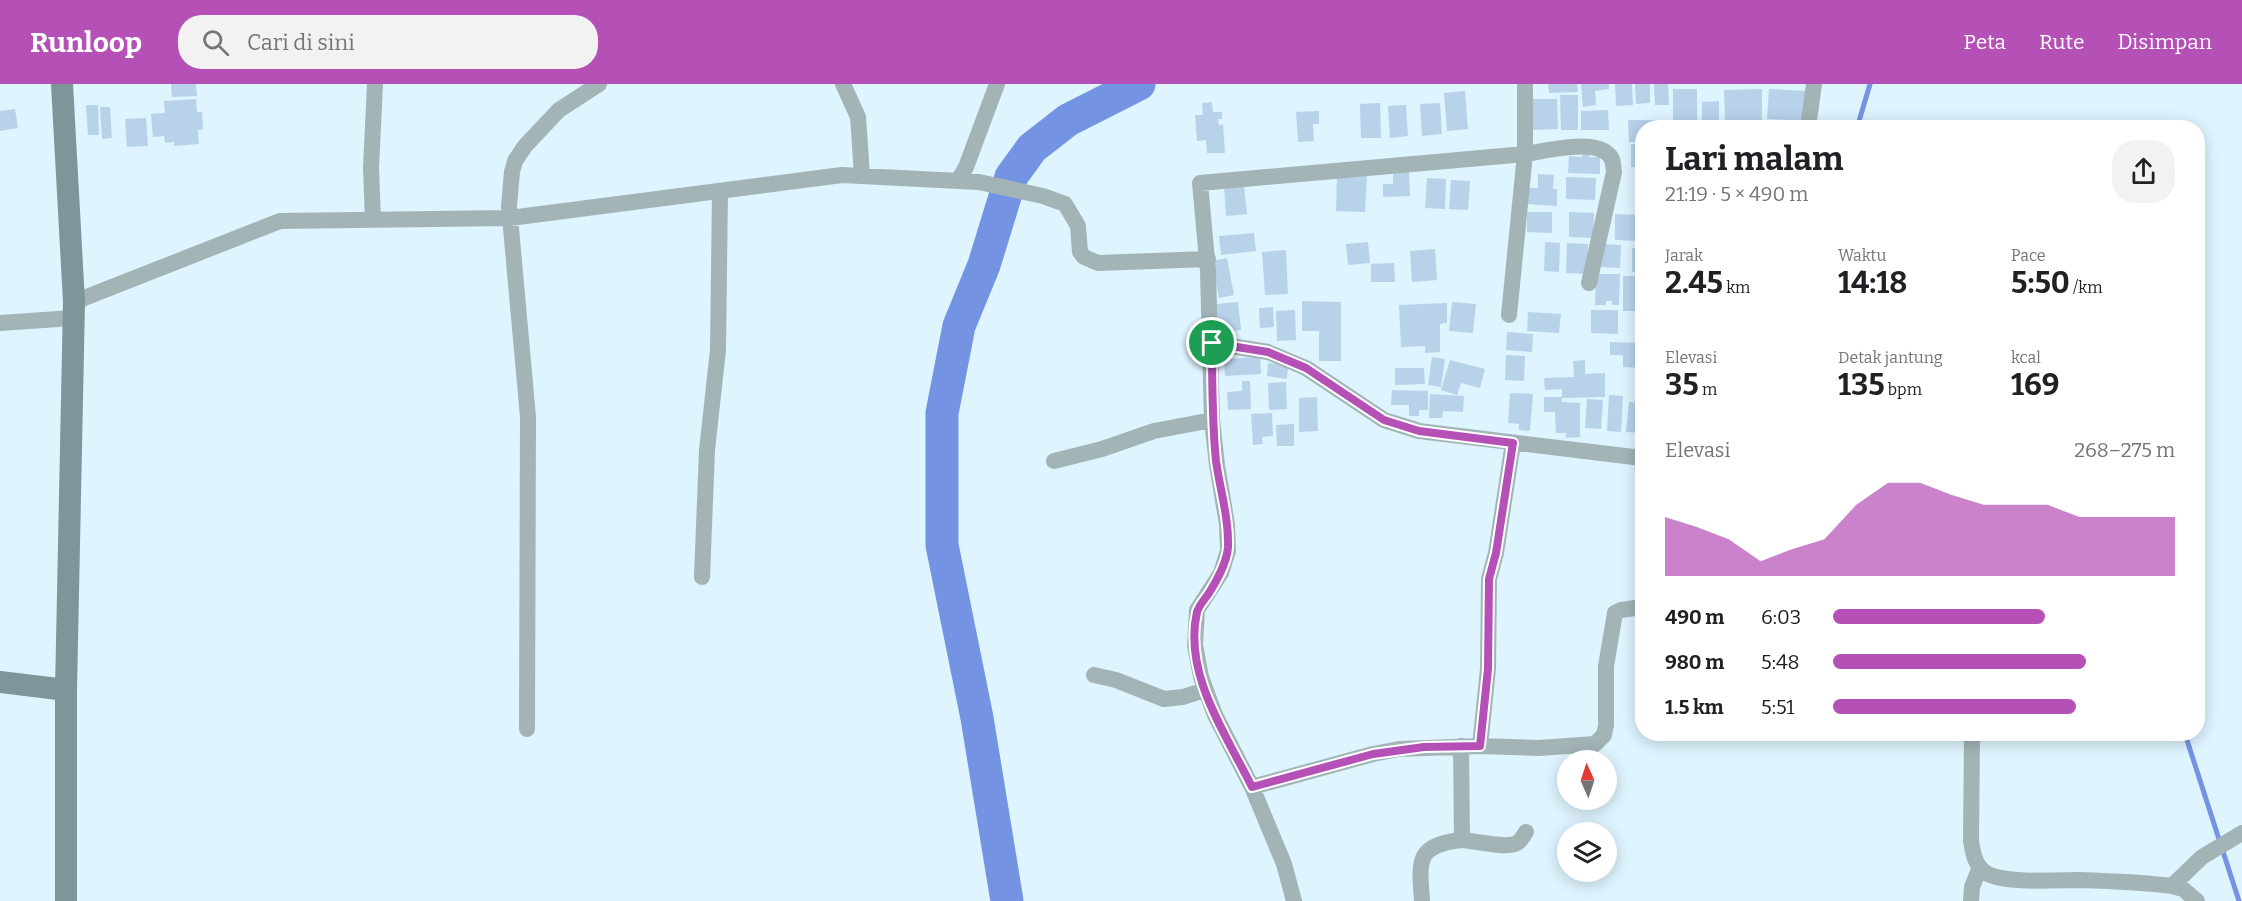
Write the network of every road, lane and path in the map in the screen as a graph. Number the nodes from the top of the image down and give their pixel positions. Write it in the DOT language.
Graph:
graph roads {
  1 [pos="62,84"];
  2 [pos="375,84"];
  3 [pos="599,84"];
  4 [pos="843,84"];
  5 [pos="998,84"];
  6 [pos="1525,84"];
  7 [pos="1814,84"];
  8 [pos="1809,120"];
  9 [pos="1525,154"];
  10 [pos="862,175"];
  11 [pos="958,181"];
  12 [pos="720,191"];
  13 [pos="510,218"];
  14 [pos="373,220"];
  15 [pos="1208,259"];
  16 [pos="1590,284"];
  17 [pos="74,310"];
  18 [pos="1509,315"];
  19 [pos="0,323"];
  20 [pos="1212,343"];
  21 [pos="1212,420"];
  22 [pos="1513,443"];
  23 [pos="1635,457"];
  24 [pos="1054,461"];
  25 [pos="702,577"];
  26 [pos="1635,608"];
  27 [pos="1094,675"];
  28 [pos="0,682"];
  29 [pos="66,690"];
  30 [pos="1205,690"];
  31 [pos="528,729"];
  32 [pos="1972,741"];
  33 [pos="1461,746"];
  34 [pos="1480,746"];
  35 [pos="1252,787"];
  36 [pos="1526,832"];
  37 [pos="2237,837"];
  38 [pos="1462,840"];
  39 [pos="1980,867"];
  40 [pos="2172,886"];
  41 [pos="66,901"];
  42 [pos="1294,901"];
  43 [pos="1422,901"];
  44 [pos="1971,901"];
  45 [pos="2197,901"];
  1 -- 17 [label="street"];
  2 -- 14 [label="street"];
  3 -- 13 [label="street"];
  4 -- 10 [label="street"];
  5 -- 11 [label="street"];
  6 -- 9 [label="street"];
  7 -- 8 [label="street"];
  9 -- 15 [label="street"];
  9 -- 16 [label="street"];
  9 -- 18 [label="street"];
  10 -- 11 [label="street"];
  10 -- 12 [label="street"];
  11 -- 15 [label="street"];
  12 -- 13 [label="street"];
  12 -- 25 [label="street"];
  13 -- 14 [label="street"];
  13 -- 31 [label="street"];
  14 -- 17 [label="street"];
  15 -- 20 [label="street"];
  17 -- 19 [label="street"];
  17 -- 29 [label="street"];
  20 -- 21 [label="street"];
  20 -- 22 [label="street"];
  21 -- 24 [label="street"];
  21 -- 30 [label="street"];
  22 -- 23 [label="street"];
  22 -- 34 [label="street"];
  26 -- 34 [label="street"];
  27 -- 30 [label="street"];
  28 -- 29 [label="street"];
  29 -- 41 [label="street"];
  30 -- 35 [label="street"];
  32 -- 39 [label="street"];
  33 -- 34 [label="street"];
  33 -- 35 [label="street"];
  33 -- 38 [label="street"];
  35 -- 42 [label="street"];
  36 -- 38 [label="street"];
  37 -- 40 [label="street"];
  38 -- 43 [label="street"];
  39 -- 40 [label="street"];
  39 -- 44 [label="street"];
  40 -- 45 [label="street"];
}
